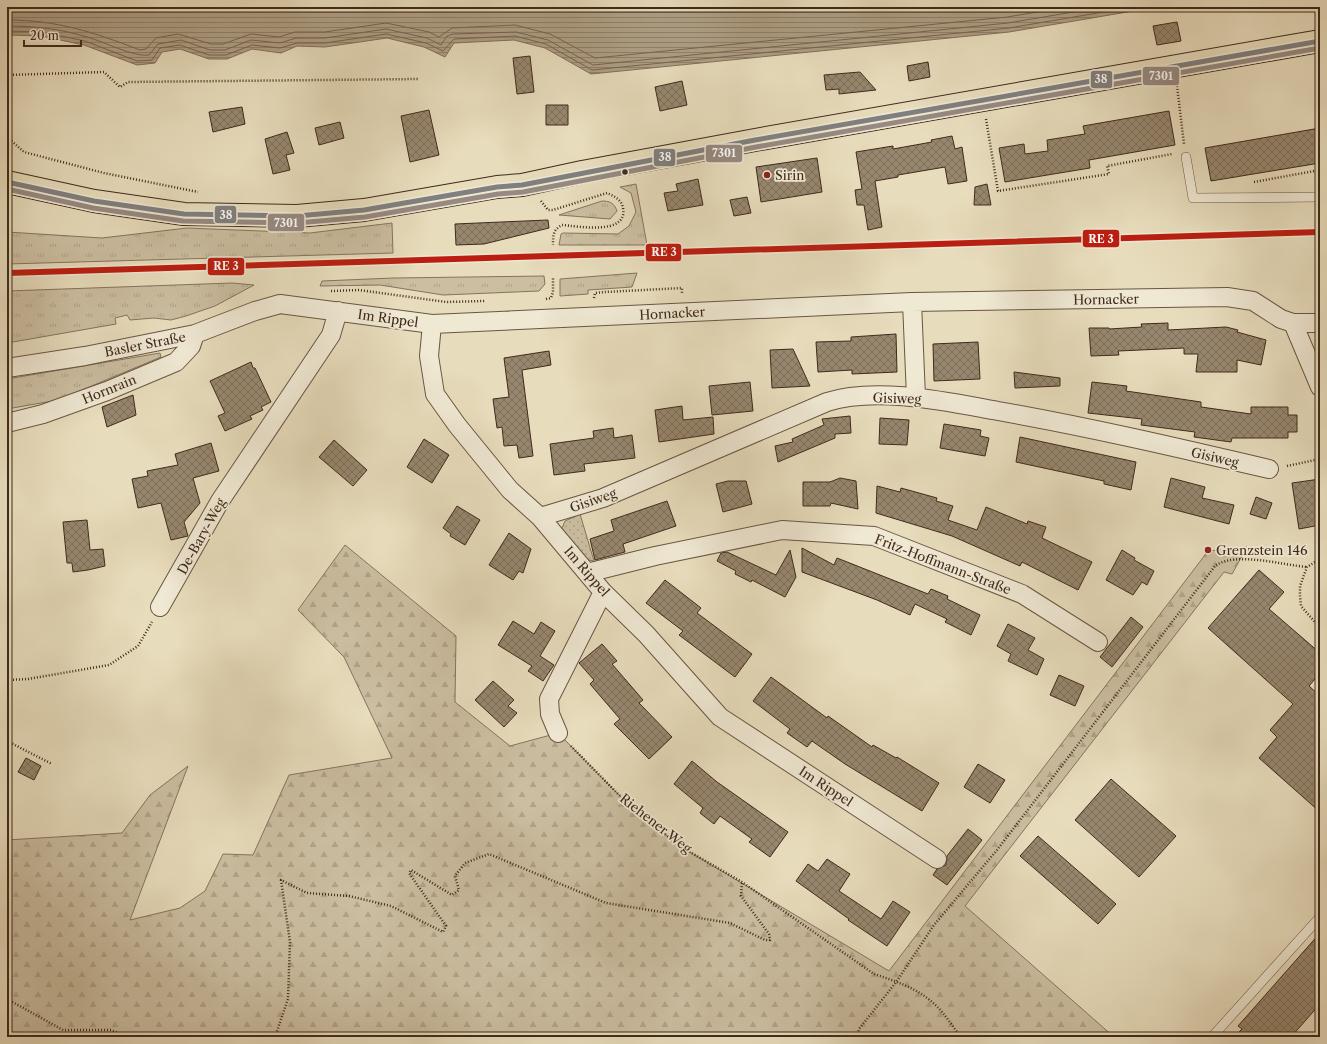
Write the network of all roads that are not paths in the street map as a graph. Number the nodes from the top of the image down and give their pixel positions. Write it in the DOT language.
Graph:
graph roads {
  1 [pos="1320,41"];
  2 [pos="1186,154"];
  3 [pos="7,182"];
  4 [pos="1320,197"];
  5 [pos="912,302"];
  6 [pos="280,304"];
  7 [pos="338,311"];
  8 [pos="1293,323"];
  9 [pos="1320,323"];
  10 [pos="432,324"];
  11 [pos="195,334"];
  12 [pos="7,368"];
  13 [pos="1320,387"];
  14 [pos="916,397"];
  15 [pos="7,423"];
  16 [pos="1269,469"];
  17 [pos="540,517"];
  18 [pos="587,573"];
  19 [pos="603,592"];
  20 [pos="160,607"];
  21 [pos="1098,642"];
  22 [pos="558,733"];
  23 [pos="937,859"];
  24 [pos="1320,917"];
  25 [pos="1212,1037"];
  1 -- 3 [label="main road"];
  2 -- 4 [label="lane"];
  5 -- 8 [label="street, Hornacker"];
  5 -- 10 [label="street, Hornacker"];
  5 -- 14 [label="street"];
  6 -- 7 [label="street, Im Rippel"];
  6 -- 11 [label="street, Basler Straße"];
  7 -- 10 [label="street, Im Rippel"];
  7 -- 20 [label="street, De-Bary-Weg"];
  8 -- 9 [label="street, Hornacker"];
  8 -- 13 [label="street"];
  10 -- 17 [label="street, Im Rippel"];
  11 -- 12 [label="street, Basler Straße"];
  11 -- 15 [label="street, Hornrain"];
  14 -- 16 [label="street, Gisiweg"];
  14 -- 17 [label="street, Gisiweg"];
  17 -- 18 [label="street, Im Rippel"];
  18 -- 19 [label="street, Im Rippel"];
  18 -- 21 [label="street, Fritz-Hoffmann-Straße"];
  19 -- 22 [label="street"];
  19 -- 23 [label="street, Im Rippel"];
  24 -- 25 [label="lane"];
}
